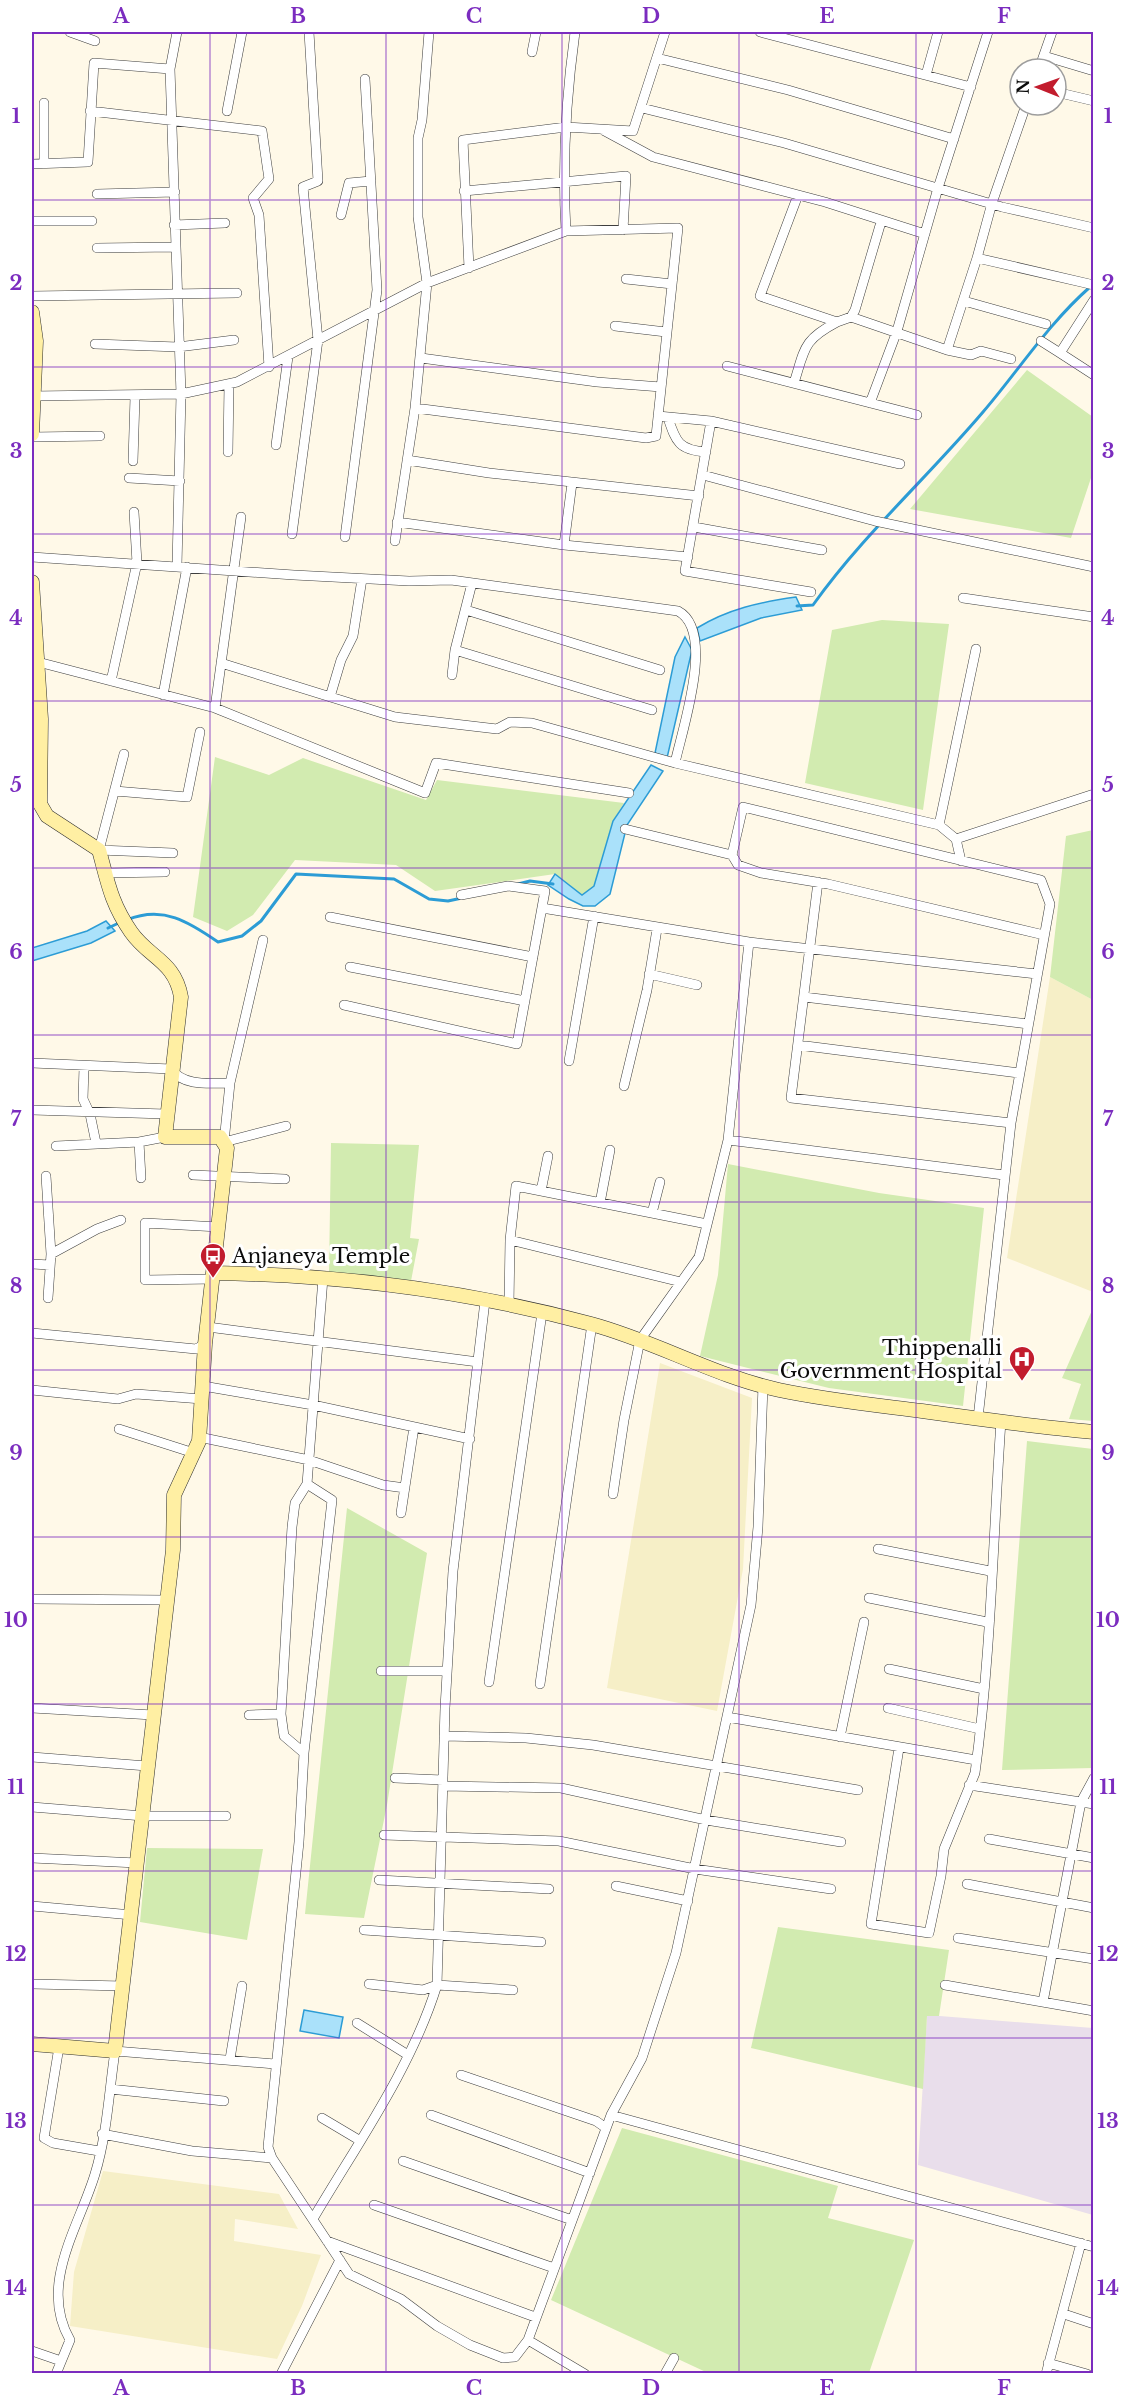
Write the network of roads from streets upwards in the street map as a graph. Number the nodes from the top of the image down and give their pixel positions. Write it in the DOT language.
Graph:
graph roads {
  1 [pos="70,32"];
  2 [pos="177,32"];
  3 [pos="242,32"];
  4 [pos="309,32"];
  5 [pos="429,32"];
  6 [pos="536,32"];
  7 [pos="575,32"];
  8 [pos="665,32"];
  9 [pos="760,32"];
  10 [pos="938,32"];
  11 [pos="988,32"];
  12 [pos="1052,32"];
  13 [pos="94,41"];
  14 [pos="532,52"];
  15 [pos="1044,56"];
  16 [pos="657,58"];
  17 [pos="170,69"];
  18 [pos="1094,71"];
  19 [pos="926,75"];
  20 [pos="365,79"];
  21 [pos="971,87"];
  22 [pos="1068,95"];
  23 [pos="1094,101"];
  24 [pos="44,103"];
  25 [pos="642,108"];
  26 [pos="90,111"];
  27 [pos="227,111"];
  28 [pos="1022,117"];
  29 [pos="173,120"];
  30 [pos="566,127"];
  31 [pos="601,129"];
  32 [pos="954,139"];
  33 [pos="32,164"];
  34 [pos="44,164"];
  35 [pos="563,180"];
  36 [pos="371,181"];
  37 [pos="938,188"];
  38 [pos="464,191"];
  39 [pos="174,192"];
  40 [pos="97,194"];
  41 [pos="798,195"];
  42 [pos="992,203"];
  43 [pos="341,215"];
  44 [pos="32,220"];
  45 [pos="92,221"];
  46 [pos="880,222"];
  47 [pos="225,223"];
  48 [pos="174,225"];
  49 [pos="1094,228"];
  50 [pos="623,230"];
  51 [pos="566,231"];
  52 [pos="925,234"];
  53 [pos="174,247"];
  54 [pos="97,248"];
  55 [pos="977,258"];
  56 [pos="468,268"];
  57 [pos="626,279"];
  58 [pos="427,283"];
  59 [pos="672,284"];
  60 [pos="1094,285"];
  61 [pos="237,293"];
  62 [pos="32,296"];
  63 [pos="177,296"];
  64 [pos="1094,300"];
  65 [pos="964,301"];
  66 [pos="375,309"];
  67 [pos="32,312"];
  68 [pos="851,317"];
  69 [pos="837,322"];
  70 [pos="1046,324"];
  71 [pos="615,326"];
  72 [pos="666,332"];
  73 [pos="897,332"];
  74 [pos="234,340"];
  75 [pos="318,340"];
  76 [pos="1041,341"];
  77 [pos="94,344"];
  78 [pos="178,347"];
  79 [pos="947,350"];
  80 [pos="1060,353"];
  81 [pos="288,357"];
  82 [pos="421,358"];
  83 [pos="1011,359"];
  84 [pos="727,366"];
  85 [pos="269,367"];
  86 [pos="1094,375"];
  87 [pos="794,383"];
  88 [pos="229,384"];
  89 [pos="661,387"];
  90 [pos="181,394"];
  91 [pos="32,396"];
  92 [pos="135,397"];
  93 [pos="870,403"];
  94 [pos="415,408"];
  95 [pos="917,415"];
  96 [pos="663,417"];
  97 [pos="711,421"];
  98 [pos="32,435"];
  99 [pos="100,435"];
  100 [pos="276,445"];
  101 [pos="228,452"];
  102 [pos="706,452"];
  103 [pos="407,460"];
  104 [pos="134,461"];
  105 [pos="900,464"];
  106 [pos="703,476"];
  107 [pos="129,478"];
  108 [pos="180,481"];
  109 [pos="572,483"];
  110 [pos="699,496"];
  111 [pos="135,512"];
  112 [pos="241,517"];
  113 [pos="397,522"];
  114 [pos="694,527"];
  115 [pos="292,534"];
  116 [pos="345,537"];
  117 [pos="394,541"];
  118 [pos="564,545"];
  119 [pos="822,550"];
  120 [pos="32,557"];
  121 [pos="688,557"];
  122 [pos="137,563"];
  123 [pos="182,566"];
  124 [pos="1094,567"];
  125 [pos="234,570"];
  126 [pos="362,579"];
  127 [pos="32,582"];
  128 [pos="472,583"];
  129 [pos="811,592"];
  130 [pos="963,598"];
  131 [pos="466,610"];
  132 [pos="1094,617"];
  133 [pos="976,649"];
  134 [pos="456,650"];
  135 [pos="38,662"];
  136 [pos="221,663"];
  137 [pos="660,670"];
  138 [pos="452,675"];
  139 [pos="111,681"];
  140 [pos="164,695"];
  141 [pos="330,697"];
  142 [pos="36,702"];
  143 [pos="215,708"];
  144 [pos="652,710"];
  145 [pos="200,732"];
  146 [pos="124,754"];
  147 [pos="36,759"];
  148 [pos="675,762"];
  149 [pos="115,791"];
  150 [pos="629,793"];
  151 [pos="1094,794"];
  152 [pos="939,825"];
  153 [pos="625,829"];
  154 [pos="956,839"];
  155 [pos="99,850"];
  156 [pos="173,853"];
  157 [pos="732,855"];
  158 [pos="961,861"];
  159 [pos="165,872"];
  160 [pos="105,873"];
  161 [pos="818,882"];
  162 [pos="461,895"];
  163 [pos="542,908"];
  164 [pos="594,916"];
  165 [pos="330,917"];
  166 [pos="657,928"];
  167 [pos="1044,935"];
  168 [pos="263,940"];
  169 [pos="749,942"];
  170 [pos="810,947"];
  171 [pos="533,957"];
  172 [pos="350,967"];
  173 [pos="650,974"];
  174 [pos="1037,974"];
  175 [pos="697,985"];
  176 [pos="804,997"];
  177 [pos="525,1000"];
  178 [pos="344,1005"];
  179 [pos="1028,1024"];
  180 [pos="798,1045"];
  181 [pos="569,1061"];
  182 [pos="32,1063"];
  183 [pos="84,1067"];
  184 [pos="171,1069"];
  185 [pos="1019,1073"];
  186 [pos="230,1083"];
  187 [pos="624,1086"];
  188 [pos="32,1110"];
  189 [pos="90,1114"];
  190 [pos="166,1114"];
  191 [pos="1011,1123"];
  192 [pos="286,1126"];
  193 [pos="165,1137"];
  194 [pos="728,1140"];
  195 [pos="139,1142"];
  196 [pos="224,1142"];
  197 [pos="96,1143"];
  198 [pos="56,1146"];
  199 [pos="610,1150"];
  200 [pos="548,1156"];
  201 [pos="193,1174"];
  202 [pos="1004,1175"];
  203 [pos="46,1176"];
  204 [pos="141,1178"];
  205 [pos="224,1178"];
  206 [pos="285,1179"];
  207 [pos="660,1182"];
  208 [pos="541,1191"];
  209 [pos="600,1203"];
  210 [pos="652,1213"];
  211 [pos="121,1220"];
  212 [pos="706,1224"];
  213 [pos="219,1227"];
  214 [pos="510,1240"];
  215 [pos="51,1254"];
  216 [pos="32,1264"];
  217 [pos="50,1265"];
  218 [pos="214,1276"];
  219 [pos="323,1278"];
  220 [pos="681,1282"];
  221 [pos="48,1298"];
  222 [pos="485,1301"];
  223 [pos="509,1305"];
  224 [pos="542,1313"];
  225 [pos="592,1324"];
  226 [pos="208,1327"];
  227 [pos="32,1333"];
  228 [pos="639,1340"];
  229 [pos="317,1342"];
  230 [pos="205,1344"];
  231 [pos="478,1362"];
  232 [pos="763,1385"];
  233 [pos="32,1390"];
  234 [pos="203,1393"];
  235 [pos="313,1405"];
  236 [pos="978,1418"];
  237 [pos="1001,1421"];
  238 [pos="414,1427"];
  239 [pos="119,1429"];
  240 [pos="1094,1432"];
  241 [pos="199,1437"];
  242 [pos="470,1439"];
  243 [pos="194,1453"];
  244 [pos="309,1460"];
  245 [pos="307,1484"];
  246 [pos="405,1488"];
  247 [pos="613,1494"];
  248 [pos="401,1513"];
  249 [pos="878,1549"];
  250 [pos="990,1571"];
  251 [pos="869,1598"];
  252 [pos="32,1599"];
  253 [pos="167,1600"];
  254 [pos="864,1622"];
  255 [pos="987,1622"];
  256 [pos="889,1669"];
  257 [pos="381,1671"];
  258 [pos="447,1671"];
  259 [pos="489,1682"];
  260 [pos="540,1684"];
  261 [pos="984,1689"];
  262 [pos="32,1708"];
  263 [pos="888,1708"];
  264 [pos="281,1714"];
  265 [pos="153,1715"];
  266 [pos="249,1715"];
  267 [pos="728,1717"];
  268 [pos="980,1729"];
  269 [pos="444,1736"];
  270 [pos="840,1737"];
  271 [pos="898,1748"];
  272 [pos="304,1753"];
  273 [pos="32,1756"];
  274 [pos="976,1760"];
  275 [pos="717,1765"];
  276 [pos="147,1766"];
  277 [pos="394,1778"];
  278 [pos="1094,1778"];
  279 [pos="443,1783"];
  280 [pos="969,1785"];
  281 [pos="858,1790"];
  282 [pos="1081,1802"];
  283 [pos="1094,1804"];
  284 [pos="32,1807"];
  285 [pos="143,1816"];
  286 [pos="226,1816"];
  287 [pos="706,1820"];
  288 [pos="384,1835"];
  289 [pos="441,1836"];
  290 [pos="988,1839"];
  291 [pos="841,1842"];
  292 [pos="1073,1855"];
  293 [pos="32,1858"];
  294 [pos="1094,1858"];
  295 [pos="137,1863"];
  296 [pos="695,1869"];
  297 [pos="379,1880"];
  298 [pos="967,1884"];
  299 [pos="440,1885"];
  300 [pos="616,1886"];
  301 [pos="549,1888"];
  302 [pos="831,1889"];
  303 [pos="688,1901"];
  304 [pos="1064,1902"];
  305 [pos="32,1906"];
  306 [pos="1094,1908"];
  307 [pos="132,1914"];
  308 [pos="364,1930"];
  309 [pos="438,1934"];
  310 [pos="958,1938"];
  311 [pos="541,1942"];
  312 [pos="1054,1951"];
  313 [pos="1094,1959"];
  314 [pos="32,1984"];
  315 [pos="369,1984"];
  316 [pos="437,1985"];
  317 [pos="945,1985"];
  318 [pos="124,1986"];
  319 [pos="242,1986"];
  320 [pos="513,1990"];
  321 [pos="1043,2002"];
  322 [pos="1094,2011"];
  323 [pos="357,2023"];
  324 [pos="32,2044"];
  325 [pos="59,2047"];
  326 [pos="115,2051"];
  327 [pos="408,2055"];
  328 [pos="230,2059"];
  329 [pos="275,2064"];
  330 [pos="461,2075"];
  331 [pos="110,2089"];
  332 [pos="224,2101"];
  333 [pos="431,2115"];
  334 [pos="611,2115"];
  335 [pos="322,2118"];
  336 [pos="606,2128"];
  337 [pos="102,2134"];
  338 [pos="359,2140"];
  339 [pos="99,2151"];
  340 [pos="272,2158"];
  341 [pos="403,2161"];
  342 [pos="590,2173"];
  343 [pos="374,2205"];
  344 [pos="313,2219"];
  345 [pos="572,2220"];
  346 [pos="327,2241"];
  347 [pos="1081,2243"];
  348 [pos="1094,2247"];
  349 [pos="340,2260"];
  350 [pos="554,2268"];
  351 [pos="1064,2314"];
  352 [pos="535,2317"];
  353 [pos="1094,2324"];
  354 [pos="528,2340"];
  355 [pos="32,2351"];
  356 [pos="674,2358"];
  357 [pos="62,2361"];
  358 [pos="1048,2363"];
  359 [pos="56,2373"];
  360 [pos="281,2373"];
  361 [pos="585,2373"];
  362 [pos="665,2373"];
  363 [pos="1046,2373"];
  364 [pos="1087,2373"];
  1 -- 13 [label="street"];
  2 -- 17 [label="street"];
  3 -- 27 [label="street"];
  4 -- 75 [label="street"];
  5 -- 58 [label="street"];
  6 -- 14 [label="street"];
  7 -- 30 [label="street"];
  8 -- 16 [label="street"];
  9 -- 19 [label="street"];
  10 -- 19 [label="street"];
  11 -- 21 [label="street"];
  12 -- 15 [label="street"];
  15 -- 18 [label="street"];
  16 -- 25 [label="street"];
  16 -- 32 [label="street"];
  17 -- 26 [label="street"];
  17 -- 29 [label="street"];
  19 -- 21 [label="street"];
  20 -- 36 [label="street"];
  21 -- 32 [label="street"];
  22 -- 23 [label="street"];
  24 -- 34 [label="street"];
  25 -- 31 [label="street"];
  25 -- 37 [label="street"];
  26 -- 29 [label="street"];
  26 -- 34 [label="street"];
  28 -- 42 [label="street"];
  29 -- 39 [label="street"];
  29 -- 85 [label="street"];
  30 -- 31 [label="street"];
  30 -- 35 [label="street"];
  30 -- 38 [label="street"];
  31 -- 41 [label="street"];
  32 -- 37 [label="street"];
  33 -- 34 [label="street"];
  35 -- 38 [label="street"];
  35 -- 50 [label="street"];
  35 -- 51 [label="street"];
  36 -- 43 [label="street"];
  36 -- 66 [label="street"];
  37 -- 42 [label="street"];
  37 -- 52 [label="street"];
  38 -- 56 [label="street"];
  39 -- 40 [label="street"];
  39 -- 48 [label="street"];
  41 -- 46 [label="street"];
  41 -- 69 [label="street"];
  42 -- 49 [label="street"];
  42 -- 55 [label="street"];
  44 -- 45 [label="street"];
  46 -- 52 [label="street"];
  46 -- 68 [label="street"];
  47 -- 48 [label="street"];
  48 -- 53 [label="street"];
  50 -- 51 [label="street"];
  50 -- 59 [label="street"];
  51 -- 56 [label="street"];
  52 -- 73 [label="street"];
  53 -- 54 [label="street"];
  53 -- 63 [label="street"];
  55 -- 60 [label="street"];
  55 -- 65 [label="street"];
  56 -- 58 [label="street"];
  57 -- 59 [label="street"];
  58 -- 66 [label="street"];
  58 -- 82 [label="street"];
  59 -- 72 [label="street"];
  61 -- 63 [label="street"];
  62 -- 63 [label="street"];
  63 -- 78 [label="street"];
  64 -- 80 [label="street"];
  65 -- 70 [label="street"];
  65 -- 79 [label="street"];
  66 -- 75 [label="street"];
  66 -- 116 [label="street"];
  67 -- 91 [label="street"];
  68 -- 69 [label="street"];
  68 -- 73 [label="street"];
  69 -- 87 [label="street"];
  71 -- 72 [label="street"];
  72 -- 89 [label="street"];
  73 -- 79 [label="street"];
  73 -- 93 [label="street"];
  74 -- 78 [label="street"];
  75 -- 81 [label="street"];
  75 -- 115 [label="street"];
  76 -- 80 [label="street"];
  77 -- 78 [label="street"];
  78 -- 90 [label="street"];
  79 -- 83 [label="street"];
  80 -- 86 [label="street"];
  81 -- 85 [label="street"];
  81 -- 100 [label="street"];
  82 -- 89 [label="street"];
  82 -- 94 [label="street"];
  84 -- 87 [label="street"];
  85 -- 88 [label="street"];
  87 -- 93 [label="street"];
  88 -- 90 [label="street"];
  88 -- 101 [label="street"];
  89 -- 96 [label="street"];
  90 -- 92 [label="street"];
  90 -- 108 [label="street"];
  91 -- 92 [label="street"];
  91 -- 98 [label="street"];
  92 -- 104 [label="street"];
  93 -- 95 [label="street"];
  94 -- 96 [label="street"];
  94 -- 103 [label="street"];
  96 -- 97 [label="street"];
  96 -- 102 [label="street"];
  97 -- 102 [label="street"];
  97 -- 105 [label="street"];
  98 -- 99 [label="street"];
  102 -- 106 [label="street"];
  103 -- 109 [label="street"];
  103 -- 113 [label="street"];
  106 -- 110 [label="street"];
  106 -- 124 [label="street"];
  107 -- 108 [label="street"];
  108 -- 123 [label="street"];
  109 -- 110 [label="street"];
  109 -- 118 [label="street"];
  110 -- 114 [label="street"];
  111 -- 122 [label="street"];
  112 -- 125 [label="street"];
  113 -- 117 [label="street"];
  113 -- 118 [label="street"];
  114 -- 119 [label="street"];
  114 -- 121 [label="street"];
  118 -- 121 [label="street"];
  120 -- 122 [label="street"];
  121 -- 129 [label="street"];
  122 -- 123 [label="street"];
  122 -- 139 [label="street"];
  123 -- 125 [label="street"];
  123 -- 140 [label="street"];
  125 -- 126 [label="street"];
  125 -- 136 [label="street"];
  126 -- 128 [label="street"];
  126 -- 141 [label="street"];
  127 -- 135 [label="street"];
  128 -- 131 [label="street"];
  128 -- 148 [label="street"];
  130 -- 132 [label="street"];
  131 -- 134 [label="street"];
  131 -- 137 [label="street"];
  133 -- 152 [label="street"];
  134 -- 138 [label="street"];
  134 -- 144 [label="street"];
  135 -- 139 [label="street"];
  135 -- 142 [label="street"];
  136 -- 141 [label="street"];
  136 -- 143 [label="street"];
  139 -- 140 [label="street"];
  140 -- 143 [label="street"];
  141 -- 148 [label="street"];
  142 -- 147 [label="street"];
  143 -- 150 [label="street"];
  145 -- 149 [label="street"];
  146 -- 149 [label="street"];
  147 -- 155 [label="street"];
  148 -- 152 [label="street"];
  149 -- 155 [label="street"];
  151 -- 154 [label="street"];
  152 -- 154 [label="street"];
  153 -- 157 [label="street"];
  154 -- 158 [label="street"];
  155 -- 156 [label="street"];
  155 -- 160 [label="street"];
  157 -- 158 [label="street"];
  157 -- 161 [label="street"];
  158 -- 167 [label="street"];
  159 -- 160 [label="street"];
  160 -- 184 [label="street"];
  161 -- 167 [label="street"];
  161 -- 170 [label="street"];
  162 -- 163 [label="street"];
  163 -- 164 [label="street"];
  163 -- 171 [label="street"];
  164 -- 166 [label="street"];
  164 -- 181 [label="street"];
  165 -- 171 [label="street"];
  166 -- 169 [label="street"];
  166 -- 173 [label="street"];
  167 -- 174 [label="street"];
  168 -- 186 [label="street"];
  169 -- 170 [label="street"];
  169 -- 194 [label="street"];
  170 -- 174 [label="street"];
  170 -- 176 [label="street"];
  171 -- 177 [label="street"];
  172 -- 177 [label="street"];
  173 -- 175 [label="street"];
  173 -- 187 [label="street"];
  174 -- 179 [label="street"];
  176 -- 179 [label="street"];
  176 -- 180 [label="street"];
  177 -- 178 [label="street"];
  179 -- 185 [label="street"];
  180 -- 185 [label="street"];
  180 -- 191 [label="street"];
  182 -- 183 [label="street"];
  183 -- 184 [label="street"];
  183 -- 189 [label="street"];
  184 -- 186 [label="street"];
  184 -- 190 [label="street"];
  185 -- 191 [label="street"];
  186 -- 196 [label="street"];
  188 -- 189 [label="street"];
  189 -- 190 [label="street"];
  189 -- 197 [label="street"];
  190 -- 193 [label="street"];
  191 -- 202 [label="street"];
  192 -- 196 [label="street"];
  193 -- 195 [label="street"];
  193 -- 196 [label="street"];
  194 -- 202 [label="street"];
  194 -- 212 [label="street"];
  195 -- 197 [label="street"];
  195 -- 204 [label="street"];
  196 -- 205 [label="street"];
  197 -- 198 [label="street"];
  199 -- 209 [label="street"];
  200 -- 208 [label="street"];
  201 -- 205 [label="street"];
  202 -- 236 [label="street"];
  203 -- 215 [label="street"];
  205 -- 206 [label="street"];
  205 -- 213 [label="street"];
  207 -- 210 [label="street"];
  208 -- 209 [label="street"];
  208 -- 214 [label="street"];
  209 -- 210 [label="street"];
  210 -- 212 [label="street"];
  211 -- 215 [label="street"];
  212 -- 220 [label="street"];
  213 -- 218 [label="street"];
  213 -- 218 [label="street"];
  214 -- 220 [label="street"];
  214 -- 223 [label="street"];
  215 -- 217 [label="street"];
  216 -- 217 [label="street"];
  217 -- 221 [label="street"];
  218 -- 219 [label="street"];
  218 -- 226 [label="street"];
  219 -- 222 [label="street"];
  219 -- 229 [label="street"];
  220 -- 228 [label="street"];
  222 -- 223 [label="street"];
  222 -- 231 [label="street"];
  223 -- 224 [label="street"];
  224 -- 225 [label="street"];
  224 -- 259 [label="street"];
  225 -- 228 [label="street"];
  225 -- 260 [label="street"];
  226 -- 229 [label="street"];
  226 -- 230 [label="street"];
  227 -- 230 [label="street"];
  228 -- 232 [label="street"];
  228 -- 247 [label="street"];
  229 -- 231 [label="street"];
  229 -- 235 [label="street"];
  230 -- 234 [label="street"];
  231 -- 242 [label="street"];
  232 -- 236 [label="street"];
  232 -- 267 [label="street"];
  233 -- 234 [label="street"];
  234 -- 235 [label="street"];
  234 -- 241 [label="street"];
  235 -- 238 [label="street"];
  235 -- 244 [label="street"];
  236 -- 237 [label="street"];
  237 -- 240 [label="street"];
  237 -- 250 [label="street"];
  238 -- 242 [label="street"];
  238 -- 246 [label="street"];
  239 -- 243 [label="street"];
  241 -- 243 [label="street"];
  241 -- 244 [label="street"];
  242 -- 258 [label="street"];
  243 -- 253 [label="street"];
  244 -- 245 [label="street"];
  244 -- 246 [label="street"];
  245 -- 264 [label="street"];
  245 -- 272 [label="street"];
  246 -- 248 [label="street"];
  249 -- 250 [label="street"];
  250 -- 255 [label="street"];
  251 -- 255 [label="street"];
  252 -- 253 [label="street"];
  253 -- 265 [label="street"];
  254 -- 270 [label="street"];
  255 -- 261 [label="street"];
  256 -- 261 [label="street"];
  257 -- 258 [label="street"];
  258 -- 269 [label="street"];
  261 -- 268 [label="street"];
  262 -- 265 [label="street"];
  263 -- 268 [label="street"];
  264 -- 266 [label="street"];
  264 -- 272 [label="street"];
  265 -- 276 [label="street"];
  267 -- 270 [label="street"];
  267 -- 275 [label="street"];
  268 -- 274 [label="street"];
  269 -- 275 [label="street"];
  269 -- 279 [label="street"];
  270 -- 271 [label="street"];
  271 -- 274 [label="street"];
  271 -- 280 [label="street"];
  272 -- 329 [label="street"];
  273 -- 276 [label="street"];
  274 -- 280 [label="street"];
  275 -- 281 [label="street"];
  275 -- 287 [label="street"];
  276 -- 285 [label="street"];
  277 -- 279 [label="street"];
  278 -- 282 [label="street"];
  279 -- 287 [label="street"];
  279 -- 289 [label="street"];
  280 -- 282 [label="street"];
  282 -- 283 [label="street"];
  282 -- 292 [label="street"];
  284 -- 285 [label="street"];
  285 -- 286 [label="street"];
  285 -- 295 [label="street"];
  287 -- 291 [label="street"];
  287 -- 296 [label="street"];
  288 -- 289 [label="street"];
  289 -- 296 [label="street"];
  289 -- 299 [label="street"];
  290 -- 292 [label="street"];
  292 -- 294 [label="street"];
  292 -- 304 [label="street"];
  293 -- 295 [label="street"];
  295 -- 307 [label="street"];
  296 -- 302 [label="street"];
  296 -- 303 [label="street"];
  297 -- 299 [label="street"];
  298 -- 304 [label="street"];
  299 -- 301 [label="street"];
  299 -- 309 [label="street"];
  300 -- 303 [label="street"];
  303 -- 334 [label="street"];
  304 -- 306 [label="street"];
  304 -- 312 [label="street"];
  305 -- 307 [label="street"];
  307 -- 318 [label="street"];
  308 -- 309 [label="street"];
  309 -- 311 [label="street"];
  309 -- 316 [label="street"];
  310 -- 312 [label="street"];
  312 -- 313 [label="street"];
  312 -- 321 [label="street"];
  314 -- 318 [label="street"];
  315 -- 316 [label="street"];
  316 -- 320 [label="street"];
  316 -- 327 [label="street"];
  317 -- 321 [label="street"];
  318 -- 326 [label="street"];
  319 -- 328 [label="street"];
  321 -- 322 [label="street"];
  323 -- 327 [label="street"];
  324 -- 325 [label="street"];
  325 -- 326 [label="street"];
  325 -- 339 [label="street"];
  326 -- 328 [label="street"];
  326 -- 331 [label="street"];
  327 -- 338 [label="street"];
  328 -- 329 [label="street"];
  329 -- 340 [label="street"];
  330 -- 336 [label="street"];
  331 -- 332 [label="street"];
  331 -- 337 [label="street"];
  333 -- 342 [label="street"];
  334 -- 336 [label="street"];
  334 -- 347 [label="street"];
  335 -- 338 [label="street"];
  336 -- 342 [label="street"];
  337 -- 339 [label="street"];
  337 -- 340 [label="street"];
  338 -- 344 [label="street"];
  339 -- 357 [label="street"];
  340 -- 344 [label="street"];
  341 -- 345 [label="street"];
  342 -- 345 [label="street"];
  343 -- 350 [label="street"];
  344 -- 346 [label="street"];
  345 -- 350 [label="street"];
  346 -- 349 [label="street"];
  346 -- 352 [label="street"];
  347 -- 348 [label="street"];
  347 -- 351 [label="street"];
  349 -- 354 [label="street"];
  349 -- 360 [label="street"];
  350 -- 352 [label="street"];
  351 -- 353 [label="street"];
  351 -- 358 [label="street"];
  352 -- 354 [label="street"];
  354 -- 361 [label="street"];
  355 -- 357 [label="street"];
  356 -- 362 [label="street"];
  357 -- 359 [label="street"];
  358 -- 363 [label="street"];
  358 -- 364 [label="street"];
}
